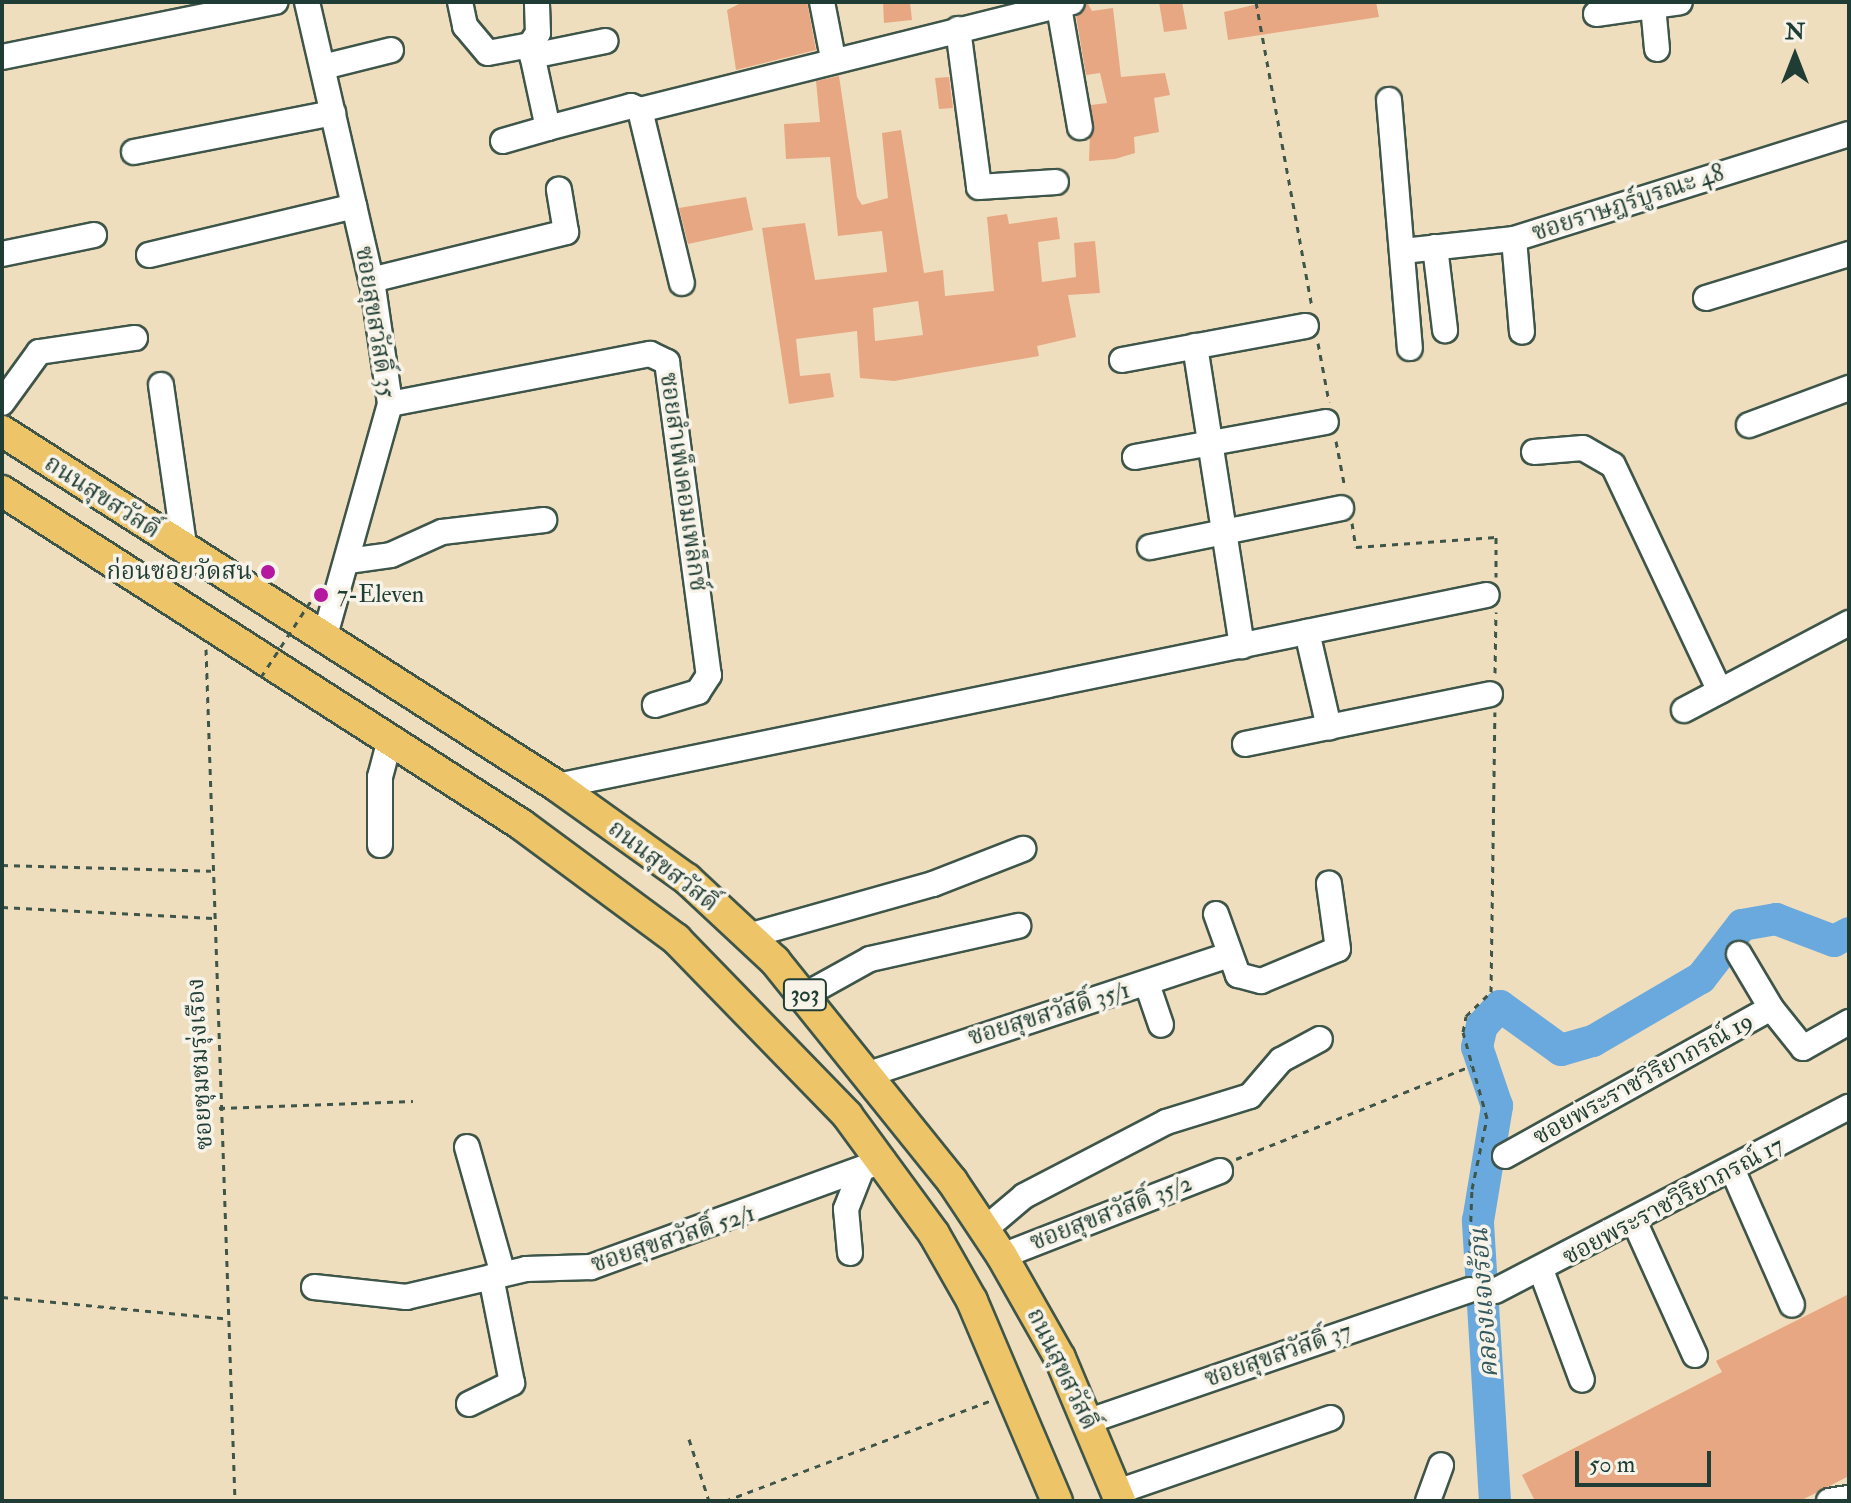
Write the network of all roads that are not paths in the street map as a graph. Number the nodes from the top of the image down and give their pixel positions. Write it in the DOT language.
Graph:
graph roads {
  1 [pos="276,2"];
  2 [pos="307,2"];
  3 [pos="460,2"];
  4 [pos="537,2"];
  5 [pos="822,2"];
  6 [pos="1680,2"];
  7 [pos="1065,4"];
  8 [pos="1653,6"];
  9 [pos="1596,14"];
  10 [pos="958,29"];
  11 [pos="605,41"];
  12 [pos="1657,49"];
  13 [pos="391,50"];
  14 [pos="531,50"];
  15 [pos="2,57"];
  16 [pos="833,58"];
  17 [pos="323,67"];
  18 [pos="1389,100"];
  19 [pos="640,110"];
  20 [pos="333,113"];
  21 [pos="1080,127"];
  22 [pos="548,128"];
  23 [pos="1849,134"];
  24 [pos="503,141"];
  25 [pos="134,152"];
  26 [pos="1056,182"];
  27 [pos="559,190"];
  28 [pos="354,206"];
  29 [pos="94,235"];
  30 [pos="1514,239"];
  31 [pos="1435,247"];
  32 [pos="1403,251"];
  33 [pos="2,254"];
  34 [pos="1849,254"];
  35 [pos="149,255"];
  36 [pos="371,280"];
  37 [pos="682,283"];
  38 [pos="1706,298"];
  39 [pos="1312,323"];
  40 [pos="1445,330"];
  41 [pos="1522,332"];
  42 [pos="135,338"];
  43 [pos="1195,346"];
  44 [pos="1410,348"];
  45 [pos="1122,360"];
  46 [pos="161,385"];
  47 [pos="1849,388"];
  48 [pos="2,403"];
  49 [pos="390,404"];
  50 [pos="1331,422"];
  51 [pos="1749,425"];
  52 [pos="2,431"];
  53 [pos="1210,443"];
  54 [pos="1534,452"];
  55 [pos="1135,457"];
  56 [pos="2,491"];
  57 [pos="1346,508"];
  58 [pos="544,520"];
  59 [pos="1224,532"];
  60 [pos="1150,547"];
  61 [pos="185,551"];
  62 [pos="348,561"];
  63 [pos="1493,593"];
  64 [pos="1849,623"];
  65 [pos="1307,632"];
  66 [pos="324,639"];
  67 [pos="1242,646"];
  68 [pos="299,685"];
  69 [pos="1494,689"];
  70 [pos="1720,691"];
  71 [pos="655,705"];
  72 [pos="1684,710"];
  73 [pos="1329,727"];
  74 [pos="389,743"];
  75 [pos="1245,744"];
  76 [pos="557,786"];
  77 [pos="380,845"];
  78 [pos="1023,849"];
  79 [pos="1329,884"];
  80 [pos="1216,914"];
  81 [pos="1018,926"];
  82 [pos="748,936"];
  83 [pos="1739,954"];
  84 [pos="1229,955"];
  85 [pos="1147,984"];
  86 [pos="805,995"];
  87 [pos="1771,1008"];
  88 [pos="1849,1022"];
  89 [pos="1161,1025"];
  90 [pos="1320,1039"];
  91 [pos="869,1074"];
  92 [pos="1848,1111"];
  93 [pos="467,1147"];
  94 [pos="1505,1156"];
  95 [pos="872,1166"];
  96 [pos="1220,1171"];
  97 [pos="1733,1171"];
  98 [pos="1635,1223"];
  99 [pos="985,1229"];
  100 [pos="850,1253"];
  101 [pos="1002,1256"];
  102 [pos="1541,1270"];
  103 [pos="497,1276"];
  104 [pos="314,1287"];
  105 [pos="1469,1290"];
  106 [pos="1495,1291"];
  107 [pos="1792,1305"];
  108 [pos="1695,1355"];
  109 [pos="1582,1380"];
  110 [pos="469,1404"];
  111 [pos="1331,1418"];
  112 [pos="1089,1421"];
  113 [pos="1441,1465"];
  114 [pos="1119,1496"];
  115 [pos="1849,1498"];
  116 [pos="1057,1501"];
  117 [pos="1428,1501"];
  118 [pos="1829,1501"];
  1 -- 15 [label="street"];
  2 -- 17 [label="street, ซอยสุขสวัสดิ์ 35"];
  3 -- 14 [label="street"];
  4 -- 14 [label="street"];
  5 -- 16 [label="street"];
  6 -- 8 [label="street"];
  7 -- 10 [label="street"];
  7 -- 21 [label="street"];
  8 -- 9 [label="street"];
  8 -- 12 [label="street"];
  10 -- 16 [label="street"];
  10 -- 26 [label="street"];
  11 -- 14 [label="street"];
  13 -- 17 [label="street"];
  14 -- 22 [label="street"];
  16 -- 19 [label="street"];
  17 -- 20 [label="street, ซอยสุขสวัสดิ์ 35"];
  18 -- 32 [label="street"];
  19 -- 22 [label="street"];
  19 -- 37 [label="street"];
  20 -- 25 [label="street"];
  20 -- 28 [label="street, ซอยสุขสวัสดิ์ 35"];
  22 -- 24 [label="street"];
  23 -- 30 [label="street, ซอยราษฎร์บูรณะ 48"];
  27 -- 36 [label="street"];
  28 -- 35 [label="street"];
  28 -- 36 [label="street, ซอยสุขสวัสดิ์ 35"];
  29 -- 33 [label="street"];
  30 -- 31 [label="street, ซอยราษฎร์บูรณะ 48"];
  30 -- 41 [label="street"];
  31 -- 32 [label="street, ซอยราษฎร์บูรณะ 48"];
  31 -- 40 [label="street"];
  32 -- 44 [label="street"];
  34 -- 38 [label="street"];
  36 -- 49 [label="street, ซอยสุขสวัสดิ์ 35"];
  39 -- 43 [label="street"];
  42 -- 48 [label="street"];
  43 -- 45 [label="street"];
  43 -- 53 [label="street"];
  46 -- 61 [label="street"];
  47 -- 51 [label="street"];
  49 -- 62 [label="street, ซอยสุขสวัสดิ์ 35"];
  49 -- 71 [label="street, ซอยสำเพ็งคอมเพล็กซ์"];
  50 -- 53 [label="street"];
  52 -- 61 [label="main road, ถนนสุขสวัสดิ์ / 303"];
  53 -- 55 [label="street"];
  53 -- 59 [label="street"];
  54 -- 70 [label="street"];
  56 -- 68 [label="main road, ถนนสุขสวัสดิ์ / 303"];
  57 -- 59 [label="street"];
  58 -- 62 [label="street"];
  59 -- 60 [label="street"];
  59 -- 67 [label="street"];
  61 -- 66 [label="main road, ถนนสุขสวัสดิ์ / 303"];
  62 -- 66 [label="street, ซอยสุขสวัสดิ์ 35"];
  63 -- 65 [label="street"];
  64 -- 70 [label="street"];
  65 -- 67 [label="street"];
  65 -- 73 [label="street"];
  66 -- 68 [label="main road"];
  66 -- 76 [label="main road, ถนนสุขสวัสดิ์ / 303"];
  67 -- 76 [label="street"];
  68 -- 74 [label="main road, ถนนสุขสวัสดิ์ / 303"];
  69 -- 73 [label="street"];
  70 -- 72 [label="street"];
  73 -- 75 [label="street"];
  74 -- 77 [label="street"];
  74 -- 95 [label="main road, ถนนสุขสวัสดิ์ / 303"];
  76 -- 82 [label="main road, ถนนสุขสวัสดิ์ / 303"];
  78 -- 82 [label="street"];
  79 -- 84 [label="street"];
  80 -- 84 [label="street"];
  81 -- 86 [label="street"];
  82 -- 86 [label="main road, ถนนสุขสวัสดิ์ / 303"];
  83 -- 87 [label="street"];
  84 -- 85 [label="street, ซอยสุขสวัสดิ์ 35/1"];
  85 -- 89 [label="street"];
  85 -- 91 [label="street, ซอยสุขสวัสดิ์ 35/1"];
  86 -- 91 [label="main road, ถนนสุขสวัสดิ์ / 303"];
  87 -- 88 [label="street, ซอยพระราชวิริยาภรณ์ 19"];
  87 -- 94 [label="street, ซอยพระราชวิริยาภรณ์ 19"];
  90 -- 99 [label="street"];
  91 -- 99 [label="main road, ถนนสุขสวัสดิ์ / 303"];
  92 -- 97 [label="street, ซอยพระราชวิริยาภรณ์ 17"];
  93 -- 103 [label="street"];
  95 -- 100 [label="street"];
  95 -- 103 [label="street, ซอยสุขสวัสดิ์ 52/1"];
  95 -- 116 [label="main road, ถนนสุขสวัสดิ์ / 303"];
  96 -- 101 [label="street, ซอยสุขสวัสดิ์ 35/2"];
  97 -- 98 [label="street, ซอยพระราชวิริยาภรณ์ 17"];
  97 -- 107 [label="street"];
  98 -- 102 [label="street, ซอยพระราชวิริยาภรณ์ 17"];
  98 -- 108 [label="street"];
  99 -- 101 [label="main road, ถนนสุขสวัสดิ์ / 303"];
  101 -- 112 [label="main road, ถนนสุขสวัสดิ์ / 303"];
  102 -- 106 [label="street, ซอยพระราชวิริยาภรณ์ 17"];
  102 -- 109 [label="street"];
  103 -- 104 [label="street, ซอยสุขสวัสดิ์ 52/1"];
  103 -- 110 [label="street"];
  105 -- 112 [label="street, ซอยสุขสวัสดิ์ 37"];
  111 -- 114 [label="street"];
  112 -- 114 [label="main road, ถนนสุขสวัสดิ์ / 303"];
  113 -- 117 [label="street"];
  115 -- 118 [label="street"];
}
